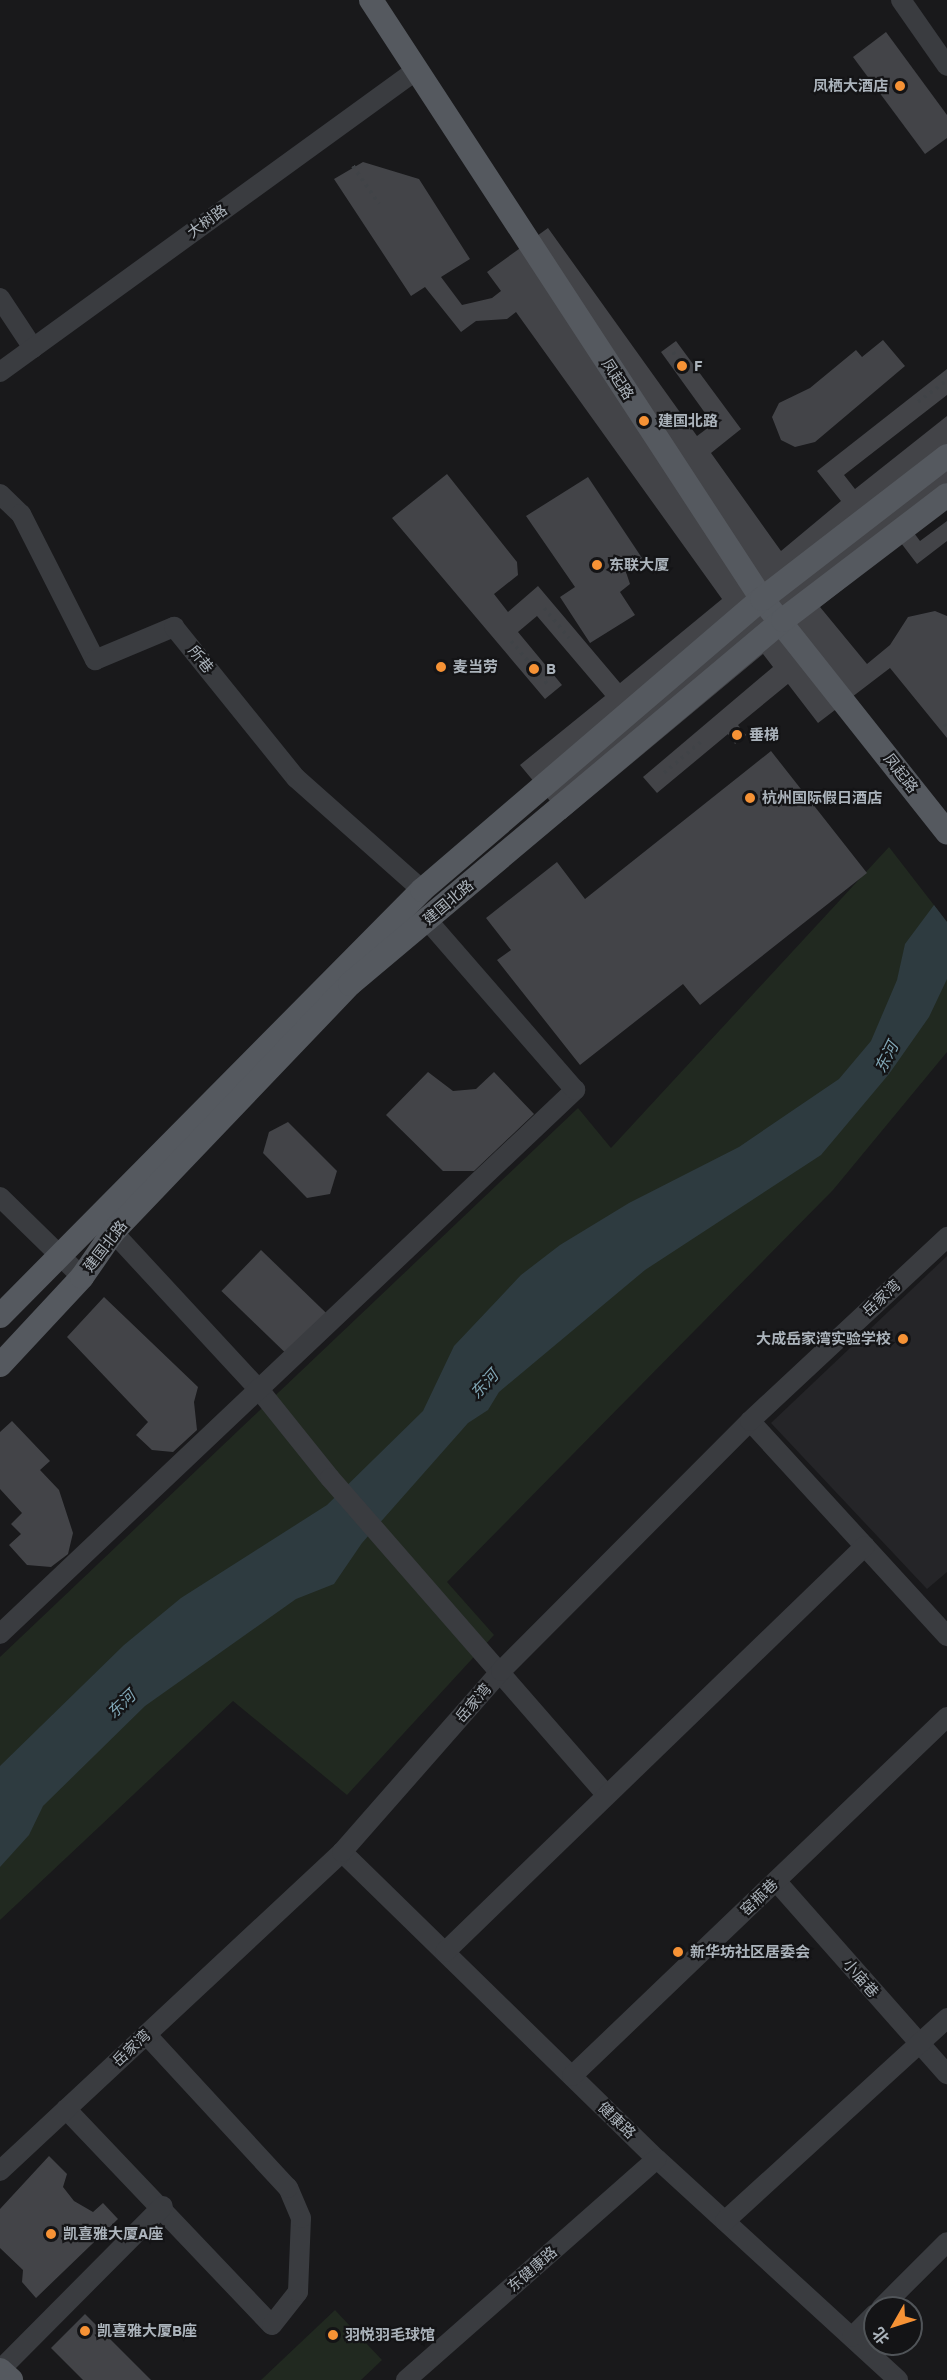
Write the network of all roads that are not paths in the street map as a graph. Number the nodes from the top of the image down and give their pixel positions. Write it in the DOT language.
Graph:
graph roads {
  1 [pos="371,0"];
  2 [pos="901,0"];
  3 [pos="947,66"];
  4 [pos="415,71"];
  5 [pos="0,298"];
  6 [pos="33,348"];
  7 [pos="0,372"];
  8 [pos="947,456"];
  9 [pos="0,494"];
  10 [pos="947,495"];
  11 [pos="762,598"];
  12 [pos="783,620"];
  13 [pos="947,832"];
  14 [pos="422,890"];
  15 [pos="427,920"];
  16 [pos="0,1197"];
  17 [pos="112,1233"];
  18 [pos="947,1237"];
  19 [pos="57,1255"];
  20 [pos="81,1277"];
  21 [pos="0,1316"];
  22 [pos="0,1365"];
  23 [pos="261,1392"];
  24 [pos="750,1421"];
  25 [pos="865,1546"];
  26 [pos="0,1635"];
  27 [pos="947,1636"];
  28 [pos="501,1671"];
  29 [pos="947,1717"];
  30 [pos="606,1794"];
  31 [pos="342,1852"];
  32 [pos="776,1881"];
  33 [pos="445,1952"];
  34 [pos="947,2018"];
  35 [pos="146,2034"];
  36 [pos="918,2044"];
  37 [pos="947,2074"];
  38 [pos="572,2076"];
  39 [pos="66,2109"];
  40 [pos="657,2159"];
  41 [pos="0,2171"];
  42 [pos="163,2206"];
  43 [pos="725,2221"];
  44 [pos="947,2242"];
  45 [pos="893,2296"];
  46 [pos="863,2326"];
  47 [pos="852,2337"];
  48 [pos="0,2370"];
  49 [pos="11,2380"];
  50 [pos="406,2380"];
  51 [pos="898,2380"];
  1 -- 4 [label="main road, 凤起路"];
  2 -- 3 [label="street"];
  4 -- 6 [label="street, 大树路"];
  4 -- 11 [label="main road, 凤起路"];
  5 -- 6 [label="street"];
  6 -- 7 [label="street, 大树路"];
  8 -- 11 [label="main road, 建国北路"];
  9 -- 14 [label="street, 所巷"];
  10 -- 12 [label="main road, 建国北路"];
  11 -- 12 [label="main road, 凤起路"];
  11 -- 14 [label="main road, 建国北路"];
  12 -- 13 [label="main road, 凤起路"];
  12 -- 15 [label="main road, 建国北路"];
  14 -- 19 [label="main road, 建国北路"];
  15 -- 17 [label="main road, 建国北路"];
  15 -- 23 [label="street"];
  16 -- 19 [label="street"];
  17 -- 20 [label="main road, 建国北路"];
  17 -- 23 [label="street"];
  18 -- 24 [label="street, 岳家湾"];
  19 -- 20 [label="street"];
  19 -- 21 [label="main road, 建国北路"];
  20 -- 22 [label="main road, 建国北路"];
  23 -- 26 [label="street"];
  23 -- 28 [label="street"];
  24 -- 25 [label="street"];
  24 -- 28 [label="street, 岳家湾"];
  25 -- 27 [label="street"];
  25 -- 30 [label="street"];
  28 -- 30 [label="street"];
  28 -- 31 [label="street, 岳家湾"];
  29 -- 32 [label="street, 窑瓶巷"];
  30 -- 33 [label="street"];
  31 -- 33 [label="street, 健康路"];
  31 -- 35 [label="street, 岳家湾"];
  32 -- 36 [label="street, 小庙巷"];
  32 -- 38 [label="street, 窑瓶巷"];
  33 -- 38 [label="street, 健康路"];
  34 -- 36 [label="street"];
  35 -- 39 [label="street, 岳家湾"];
  35 -- 42 [label="street"];
  36 -- 37 [label="street, 小庙巷"];
  36 -- 43 [label="street"];
  38 -- 40 [label="street, 健康路"];
  39 -- 41 [label="street, 岳家湾"];
  39 -- 42 [label="street"];
  40 -- 43 [label="street, 健康路"];
  40 -- 50 [label="street, 东健康路"];
  42 -- 48 [label="street"];
  43 -- 47 [label="street, 健康路"];
  44 -- 45 [label="street"];
  46 -- 47 [label="street"];
  47 -- 51 [label="street, 健康路"];
  48 -- 49 [label="main road"];
}
